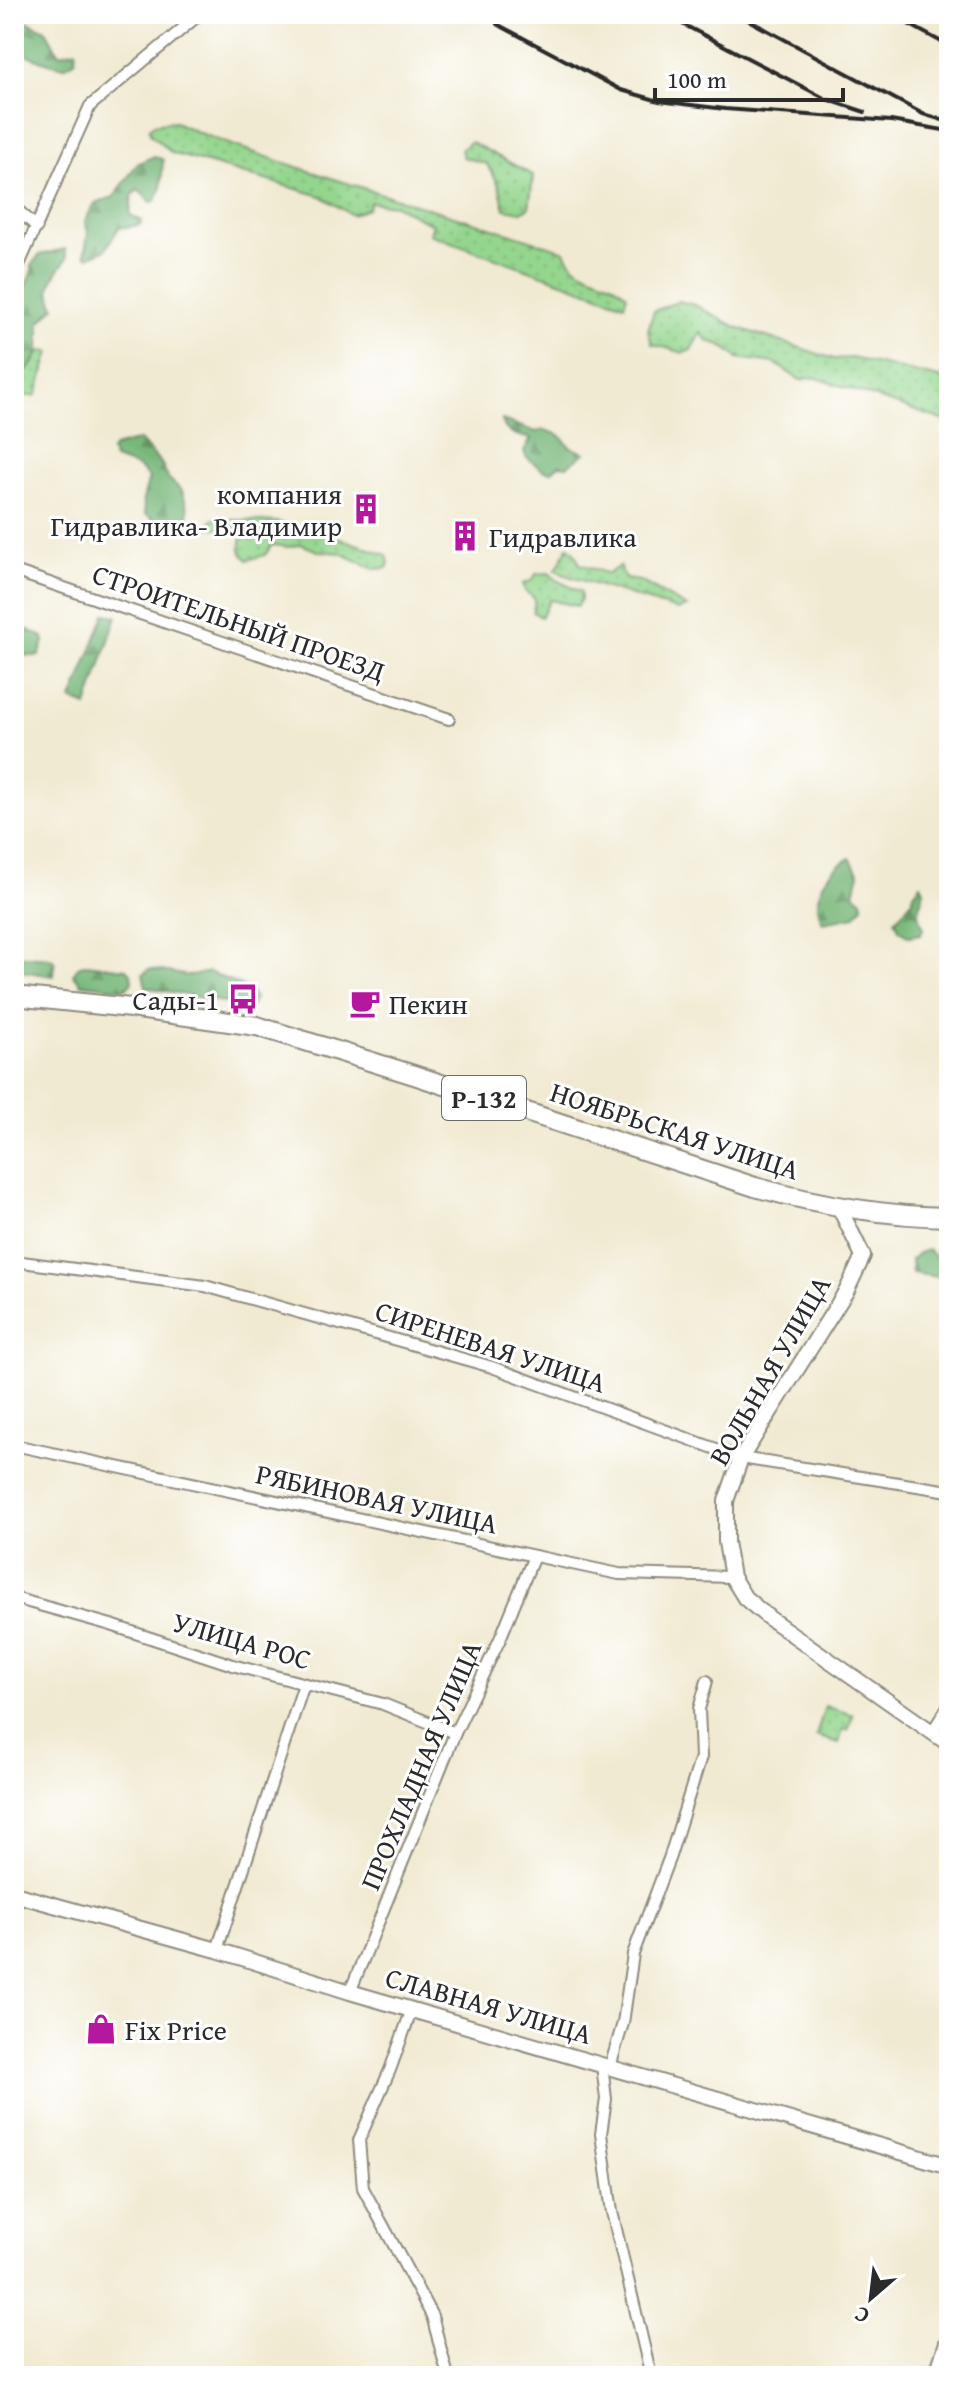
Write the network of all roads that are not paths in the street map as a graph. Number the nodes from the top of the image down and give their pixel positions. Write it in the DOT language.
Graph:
graph roads {
  1 [pos="200,14"];
  2 [pos="14,207"];
  3 [pos="37,227"];
  4 [pos="14,276"];
  5 [pos="14,571"];
  6 [pos="449,719"];
  7 [pos="14,996"];
  8 [pos="839,1207"];
  9 [pos="949,1217"];
  10 [pos="14,1261"];
  11 [pos="14,1445"];
  12 [pos="741,1458"];
  13 [pos="949,1491"];
  14 [pos="534,1556"];
  15 [pos="732,1577"];
  16 [pos="14,1598"];
  17 [pos="707,1681"];
  18 [pos="304,1684"];
  19 [pos="949,1705"];
  20 [pos="932,1732"];
  21 [pos="455,1733"];
  22 [pos="949,1744"];
  23 [pos="14,1894"];
  24 [pos="217,1950"];
  25 [pos="350,1992"];
  26 [pos="412,2009"];
  27 [pos="606,2066"];
  28 [pos="949,2166"];
  29 [pos="949,2330"];
  30 [pos="448,2376"];
  31 [pos="651,2376"];
  32 [pos="934,2376"];
  1 -- 3 [label="street"];
  2 -- 3 [label="street"];
  3 -- 4 [label="street"];
  5 -- 6 [label="street, СТРОИТЕЛЬНЫЙ ПРОЕЗД"];
  7 -- 8 [label="highway, НОЯБРЬСКАЯ УЛИЦА / Р-132"];
  8 -- 9 [label="highway, НОЯБРЬСКАЯ УЛИЦА / Р-132"];
  8 -- 12 [label="street, ВОЛЬНАЯ УЛИЦА"];
  10 -- 12 [label="street, СИРЕНЕВАЯ УЛИЦА"];
  11 -- 14 [label="street, РЯБИНОВАЯ УЛИЦА"];
  12 -- 13 [label="street, СИРЕНЕВАЯ УЛИЦА"];
  12 -- 15 [label="street, ВОЛЬНАЯ УЛИЦА"];
  14 -- 15 [label="street, РЯБИНОВАЯ УЛИЦА"];
  14 -- 21 [label="street, ПРОХЛАДНАЯ УЛИЦА"];
  15 -- 20 [label="street"];
  16 -- 18 [label="street, УЛИЦА РОС"];
  17 -- 27 [label="street"];
  18 -- 21 [label="street, УЛИЦА РОС"];
  18 -- 24 [label="street"];
  19 -- 20 [label="street"];
  20 -- 22 [label="street"];
  21 -- 25 [label="street, ПРОХЛАДНАЯ УЛИЦА"];
  23 -- 24 [label="street, СЛАВНАЯ УЛИЦА"];
  24 -- 25 [label="street, СЛАВНАЯ УЛИЦА"];
  25 -- 26 [label="street, СЛАВНАЯ УЛИЦА"];
  26 -- 27 [label="street, СЛАВНАЯ УЛИЦА"];
  26 -- 30 [label="street"];
  27 -- 28 [label="street, СЛАВНАЯ УЛИЦА"];
  27 -- 31 [label="street"];
  29 -- 32 [label="street"];
}
